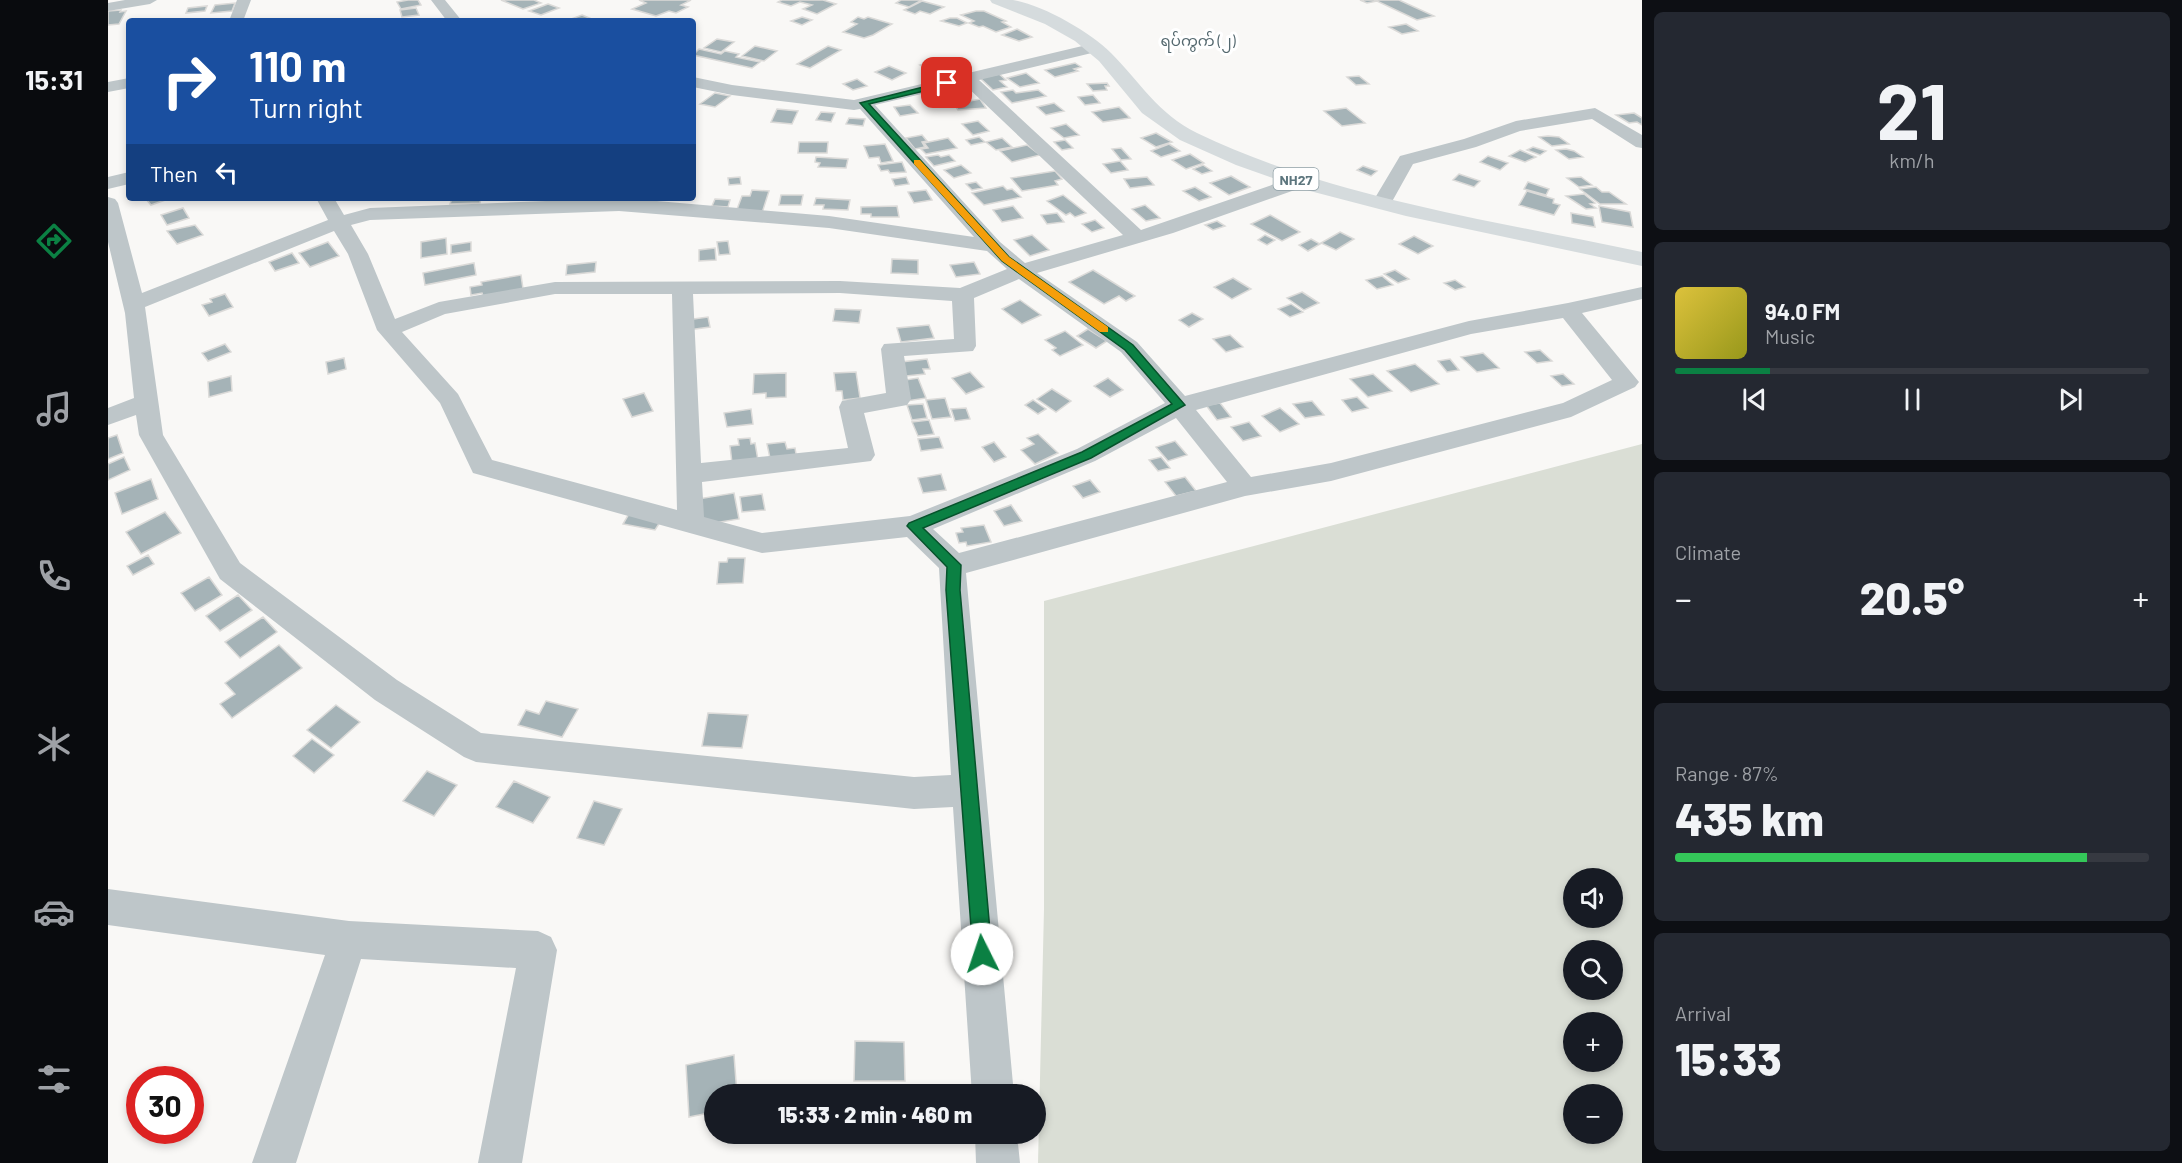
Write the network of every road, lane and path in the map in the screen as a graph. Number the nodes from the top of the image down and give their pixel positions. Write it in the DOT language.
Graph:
graph roads {
  1 [pos="150,0"];
  2 [pos="244,0"];
  3 [pos="438,0"];
  4 [pos="998,0"];
  5 [pos="108,7"];
  6 [pos="237,18"];
  7 [pos="453,18"];
  8 [pos="1095,48"];
  9 [pos="968,78"];
  10 [pos="696,83"];
  11 [pos="126,84"];
  12 [pos="108,87"];
  13 [pos="864,103"];
  14 [pos="1642,143"];
  15 [pos="126,179"];
  16 [pos="1302,181"];
  17 [pos="108,183"];
  18 [pos="327,201"];
  19 [pos="615,201"];
  20 [pos="108,203"];
  21 [pos="1382,203"];
  22 [pos="339,222"];
  23 [pos="1137,237"];
  24 [pos="993,246"];
  25 [pos="1642,259"];
  26 [pos="1021,271"];
  27 [pos="682,287"];
  28 [pos="1642,292"];
  29 [pos="963,295"];
  30 [pos="133,304"];
  31 [pos="1569,310"];
  32 [pos="388,330"];
  33 [pos="147,402"];
  34 [pos="1179,405"];
  35 [pos="108,417"];
  36 [pos="689,474"];
  37 [pos="1245,486"];
  38 [pos="691,525"];
  39 [pos="913,526"];
  40 [pos="954,565"];
  41 [pos="970,790"];
  42 [pos="108,907"];
  43 [pos="349,940"];
  44 [pos="992,1084"];
  45 [pos="997,1144"];
  46 [pos="274,1163"];
  47 [pos="500,1163"];
  48 [pos="998,1163"];
  1 -- 5 [label="street"];
  2 -- 6 [label="street"];
  3 -- 7 [label="street"];
  4 -- 8 [label="highway, NH27"];
  8 -- 9 [label="street"];
  8 -- 16 [label="highway, NH27"];
  9 -- 13 [label="street"];
  9 -- 23 [label="street"];
  10 -- 13 [label="street"];
  11 -- 12 [label="street"];
  13 -- 24 [label="street"];
  14 -- 21 [label="street"];
  15 -- 17 [label="street"];
  16 -- 21 [label="highway, NH27"];
  16 -- 23 [label="street"];
  18 -- 22 [label="street"];
  19 -- 22 [label="street"];
  19 -- 24 [label="street"];
  20 -- 30 [label="street"];
  21 -- 25 [label="highway, NH27"];
  22 -- 30 [label="street"];
  22 -- 32 [label="street"];
  23 -- 26 [label="street"];
  24 -- 26 [label="street"];
  26 -- 29 [label="street"];
  26 -- 34 [label="street"];
  27 -- 29 [label="street"];
  27 -- 32 [label="street"];
  27 -- 36 [label="street"];
  28 -- 31 [label="street"];
  29 -- 36 [label="street"];
  30 -- 33 [label="street"];
  31 -- 34 [label="street"];
  31 -- 37 [label="street"];
  32 -- 38 [label="street"];
  33 -- 35 [label="street"];
  33 -- 41 [label="street"];
  34 -- 37 [label="street"];
  34 -- 39 [label="street"];
  36 -- 38 [label="street"];
  37 -- 40 [label="street"];
  38 -- 39 [label="street"];
  39 -- 40 [label="street"];
  40 -- 41 [label="street"];
  41 -- 44 [label="street"];
  42 -- 43 [label="street"];
  43 -- 46 [label="street"];
  43 -- 47 [label="street"];
  45 -- 48 [label="street"];
}
